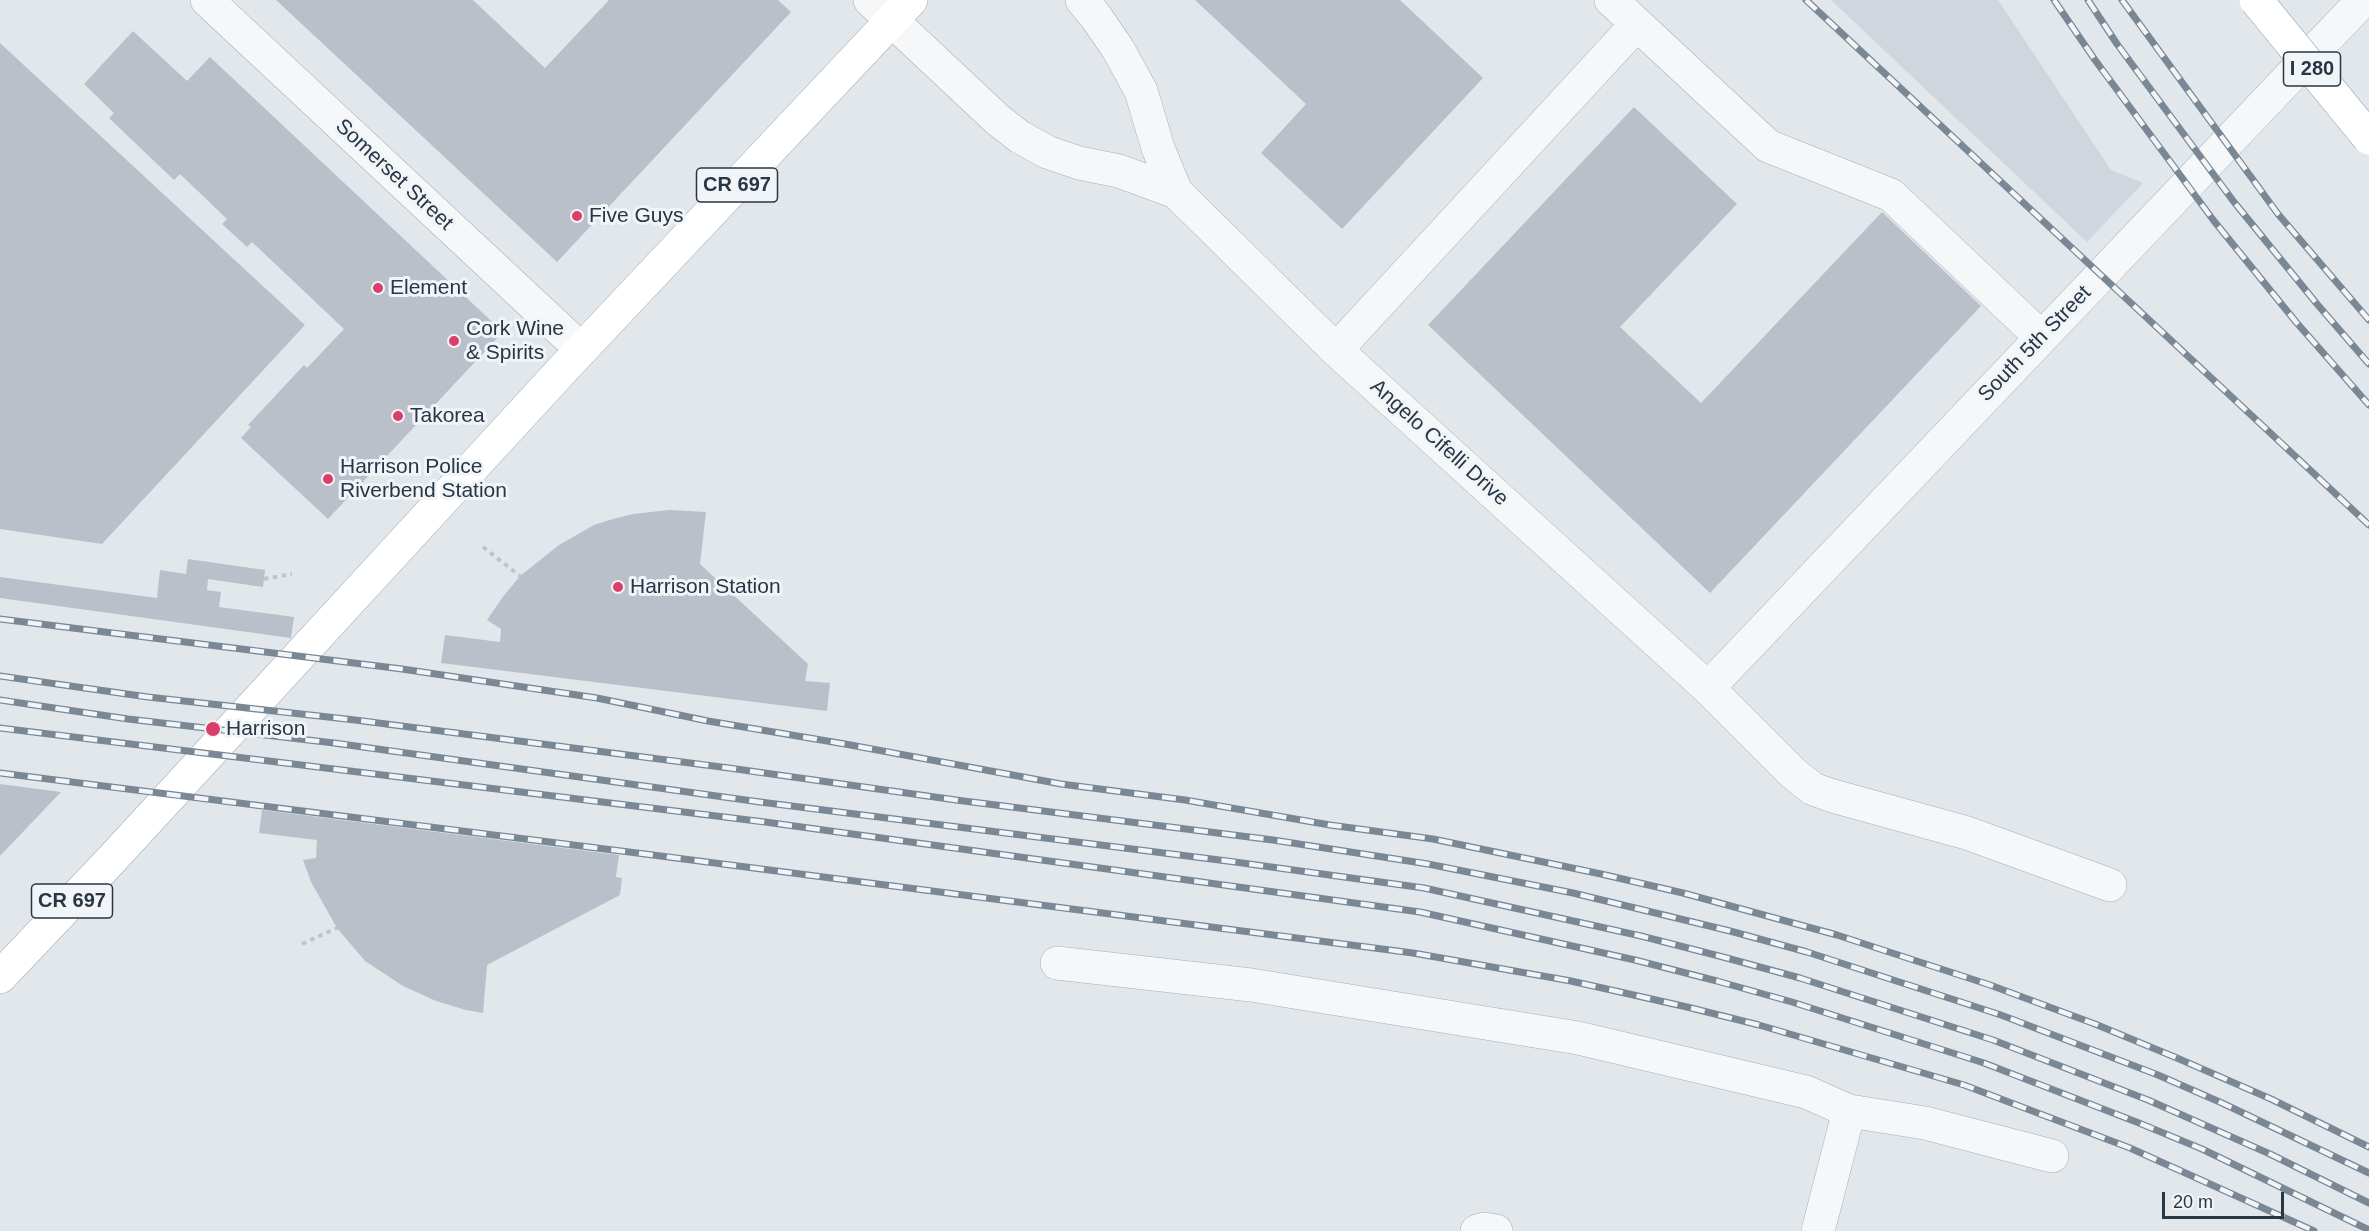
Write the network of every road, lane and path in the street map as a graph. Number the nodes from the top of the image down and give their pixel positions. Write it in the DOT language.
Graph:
graph roads {
  1 [pos="207,0"];
  2 [pos="1082,0"];
  3 [pos="1611,0"];
  4 [pos="2256,0"];
  5 [pos="2363,0"];
  6 [pos="891,7"];
  7 [pos="1637,24"];
  8 [pos="2369,138"];
  9 [pos="1176,192"];
  10 [pos="2041,337"];
  11 [pos="1336,350"];
  12 [pos="573,358"];
  13 [pos="483,546"];
  14 [pos="292,574"];
  15 [pos="520,576"];
  16 [pos="264,579"];
  17 [pos="1708,688"];
  18 [pos="2110,885"];
  19 [pos="337,927"];
  20 [pos="302,944"];
  21 [pos="1057,963"];
  22 [pos="0,977"];
  23 [pos="1849,1111"];
  24 [pos="2052,1156"];
  25 [pos="1477,1231"];
  26 [pos="1496,1231"];
  27 [pos="1818,1231"];
  1 -- 12 [label="street, Somerset Street"];
  2 -- 9 [label="street, Angelo Cifelli Drive"];
  3 -- 7 [label="street"];
  4 -- 8 [label="main road, I 280, bridge"];
  5 -- 10 [label="street, South 5th Street"];
  6 -- 9 [label="street, Angelo Cifelli Drive"];
  6 -- 12 [label="main road, CR 697"];
  7 -- 10 [label="street"];
  7 -- 11 [label="street"];
  9 -- 11 [label="street, Angelo Cifelli Drive"];
  10 -- 17 [label="street, South 5th Street"];
  11 -- 17 [label="street, Angelo Cifelli Drive"];
  12 -- 22 [label="main road, CR 697"];
  13 -- 15 [label="path"];
  14 -- 16 [label="path"];
  17 -- 18 [label="street, Angelo Cifelli Drive"];
  19 -- 20 [label="path"];
  21 -- 23 [label="street"];
  23 -- 24 [label="street"];
  23 -- 27 [label="street"];
  25 -- 26 [label="street"];
}
